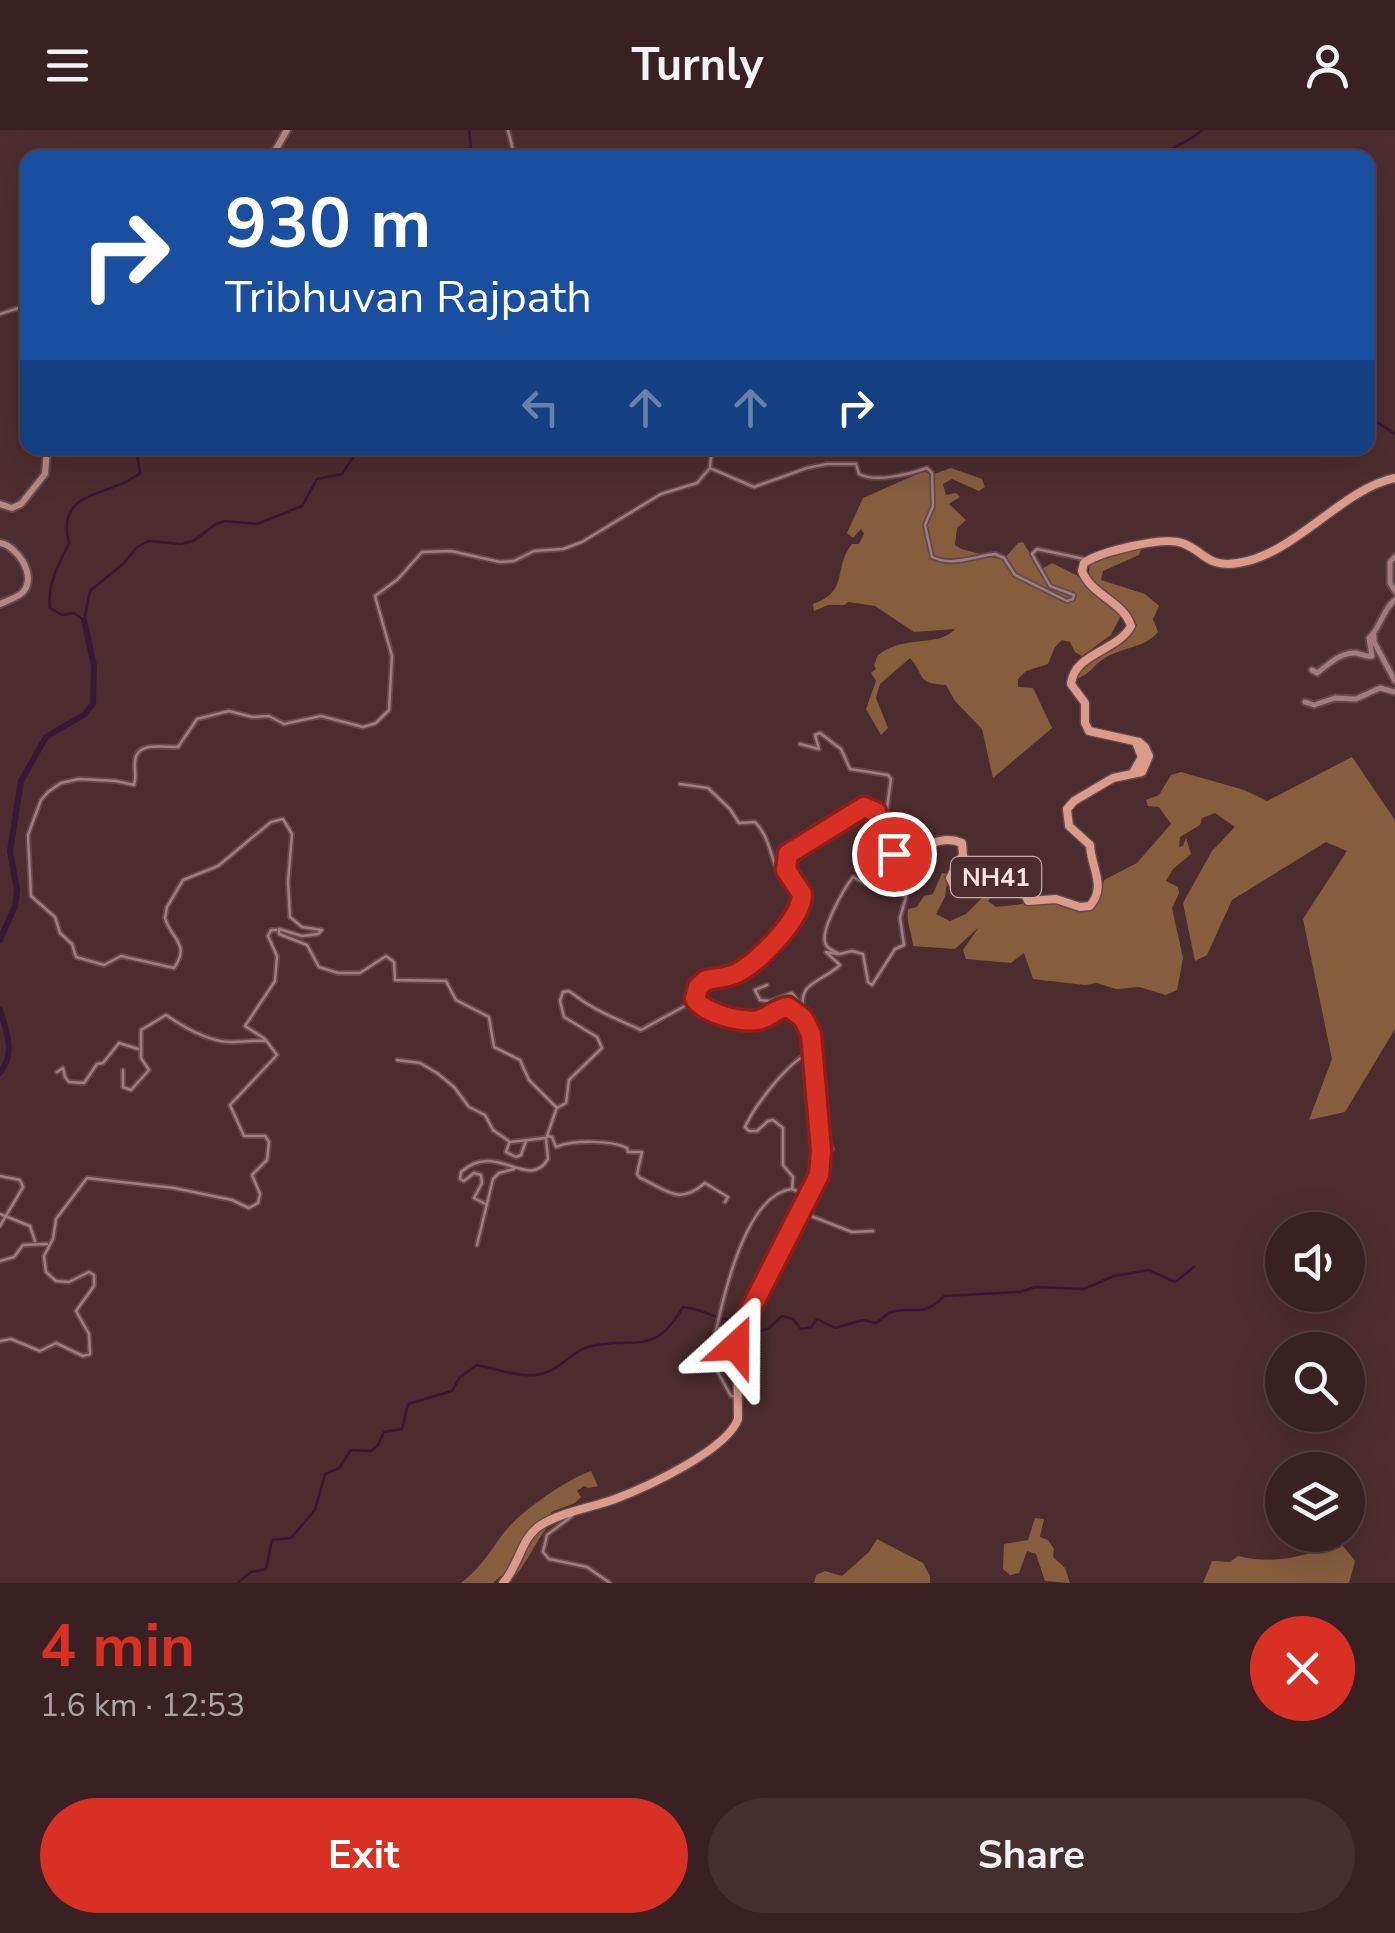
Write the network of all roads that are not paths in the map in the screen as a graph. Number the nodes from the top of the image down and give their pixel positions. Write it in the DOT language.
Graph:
graph roads {
  1 [pos="47,455"];
  2 [pos="711,455"];
  3 [pos="710,468"];
  4 [pos="1395,478"];
  5 [pos="0,504"];
  6 [pos="0,543"];
  7 [pos="1395,557"];
  8 [pos="1087,560"];
  9 [pos="1395,592"];
  10 [pos="1395,600"];
  11 [pos="0,604"];
  12 [pos="1376,632"];
  13 [pos="1312,670"];
  14 [pos="1395,681"];
  15 [pos="1395,692"];
  16 [pos="1305,702"];
  17 [pos="800,744"];
  18 [pos="680,784"];
  19 [pos="879,822"];
  20 [pos="798,887"];
  21 [pos="278,930"];
  22 [pos="840,954"];
  23 [pos="767,985"];
  24 [pos="695,1000"];
  25 [pos="801,1004"];
  26 [pos="812,1038"];
  27 [pos="268,1042"];
  28 [pos="140,1050"];
  29 [pos="812,1052"];
  30 [pos="397,1060"];
  31 [pos="122,1070"];
  32 [pos="57,1072"];
  33 [pos="557,1108"];
  34 [pos="817,1117"];
  35 [pos="547,1137"];
  36 [pos="527,1140"];
  37 [pos="510,1142"];
  38 [pos="832,1149"];
  39 [pos="519,1168"];
  40 [pos="0,1176"];
  41 [pos="792,1189"];
  42 [pos="808,1198"];
  43 [pos="724,1202"];
  44 [pos="487,1205"];
  45 [pos="0,1214"];
  46 [pos="4,1218"];
  47 [pos="0,1226"];
  48 [pos="872,1231"];
  49 [pos="36,1244"];
  50 [pos="48,1245"];
  51 [pos="477,1246"];
  52 [pos="0,1260"];
  53 [pos="743,1325"];
  54 [pos="717,1328"];
  55 [pos="0,1341"];
  56 [pos="737,1396"];
  57 [pos="581,1510"];
  58 [pos="503,1583"];
  59 [pos="610,1583"];
  1 -- 5 [label="main road"];
  2 -- 3 [label="street"];
  3 -- 8 [label="street"];
  3 -- 21 [label="street"];
  4 -- 8 [label="highway"];
  6 -- 11 [label="main road"];
  7 -- 9 [label="street"];
  8 -- 19 [label="highway, NH41"];
  10 -- 12 [label="street"];
  12 -- 13 [label="street"];
  12 -- 14 [label="street"];
  15 -- 16 [label="street"];
  17 -- 19 [label="street"];
  18 -- 20 [label="street"];
  19 -- 20 [label="highway"];
  20 -- 24 [label="highway"];
  21 -- 27 [label="street"];
  21 -- 33 [label="street"];
  22 -- 22 [label="street"];
  22 -- 25 [label="street"];
  23 -- 25 [label="street"];
  24 -- 26 [label="highway"];
  24 -- 33 [label="street"];
  25 -- 26 [label="street"];
  26 -- 29 [label="highway"];
  27 -- 28 [label="street"];
  27 -- 50 [label="street"];
  28 -- 31 [label="street"];
  28 -- 32 [label="street"];
  29 -- 34 [label="highway"];
  29 -- 41 [label="street"];
  30 -- 37 [label="street"];
  33 -- 35 [label="street"];
  34 -- 38 [label="street"];
  34 -- 42 [label="highway"];
  35 -- 36 [label="street"];
  35 -- 39 [label="street"];
  35 -- 43 [label="street"];
  36 -- 37 [label="street"];
  36 -- 37 [label="street"];
  39 -- 44 [label="street"];
  39 -- 44 [label="street"];
  40 -- 46 [label="street"];
  41 -- 42 [label="street"];
  41 -- 54 [label="street"];
  42 -- 48 [label="street"];
  42 -- 53 [label="highway"];
  44 -- 51 [label="street"];
  45 -- 46 [label="street"];
  46 -- 47 [label="street"];
  46 -- 49 [label="street"];
  49 -- 50 [label="street"];
  49 -- 52 [label="street"];
  50 -- 55 [label="street"];
  53 -- 54 [label="street"];
  53 -- 56 [label="highway"];
  54 -- 56 [label="street"];
  56 -- 57 [label="highway"];
  57 -- 58 [label="highway"];
  57 -- 59 [label="street"];
}
